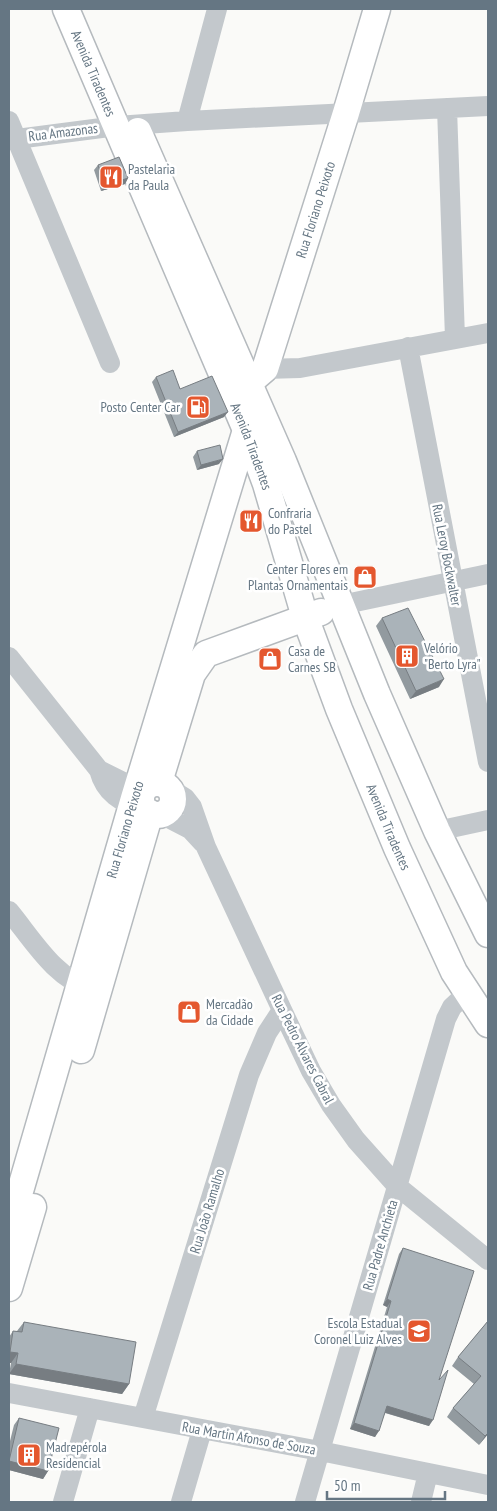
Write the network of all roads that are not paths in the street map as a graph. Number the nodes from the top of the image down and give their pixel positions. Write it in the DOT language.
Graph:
graph roads {
  1 [pos="66,9"];
  2 [pos="85,9"];
  3 [pos="217,9"];
  4 [pos="377,9"];
  5 [pos="488,106"];
  6 [pos="447,108"];
  7 [pos="346,114"];
  8 [pos="186,121"];
  9 [pos="126,125"];
  10 [pos="11,133"];
  11 [pos="488,333"];
  12 [pos="455,338"];
  13 [pos="408,347"];
  14 [pos="110,363"];
  15 [pos="249,383"];
  16 [pos="246,430"];
  17 [pos="488,574"];
  18 [pos="452,581"];
  19 [pos="341,605"];
  20 [pos="305,617"];
  21 [pos="186,631"];
  22 [pos="206,654"];
  23 [pos="9,657"];
  24 [pos="488,762"];
  25 [pos="151,798"];
  26 [pos="488,820"];
  27 [pos="437,830"];
  28 [pos="206,846"];
  29 [pos="9,911"];
  30 [pos="488,934"];
  31 [pos="90,989"];
  32 [pos="467,993"];
  33 [pos="282,1010"];
  34 [pos="488,1024"];
  35 [pos="397,1186"];
  36 [pos="9,1229"];
  37 [pos="488,1260"];
  38 [pos="9,1288"];
  39 [pos="9,1393"];
  40 [pos="90,1408"];
  41 [pos="143,1418"];
  42 [pos="202,1430"];
  43 [pos="320,1451"];
  44 [pos="428,1472"];
  45 [pos="488,1485"];
  46 [pos="63,1502"];
  47 [pos="181,1502"];
  48 [pos="305,1502"];
  49 [pos="421,1502"];
  1 -- 9 [label="main road, Avenida Tiradentes"];
  2 -- 9 [label="main road, Avenida Tiradentes"];
  3 -- 8 [label="street"];
  4 -- 7 [label="main road, Rua Floriano Peixoto"];
  5 -- 6 [label="street, Rua Amazonas"];
  6 -- 7 [label="street, Rua Amazonas"];
  6 -- 12 [label="street"];
  7 -- 8 [label="street, Rua Amazonas"];
  7 -- 15 [label="main road, Rua Floriano Peixoto"];
  8 -- 9 [label="street, Rua Amazonas"];
  9 -- 10 [label="street, Rua Amazonas"];
  9 -- 15 [label="main road, Avenida Tiradentes"];
  10 -- 14 [label="street"];
  11 -- 12 [label="street"];
  12 -- 13 [label="street"];
  13 -- 15 [label="street"];
  13 -- 18 [label="street, Rua Leroy Bockwalter"];
  15 -- 16 [label="main road, Avenida Tiradentes"];
  15 -- 19 [label="main road, Avenida Tiradentes"];
  16 -- 20 [label="main road, Avenida Tiradentes"];
  16 -- 21 [label="main road, Rua Floriano Peixoto"];
  17 -- 18 [label="street"];
  18 -- 19 [label="street"];
  18 -- 24 [label="street, Rua Leroy Bockwalter"];
  19 -- 20 [label="main road"];
  19 -- 27 [label="main road, Avenida Tiradentes"];
  20 -- 22 [label="main road"];
  20 -- 32 [label="main road, Avenida Tiradentes"];
  21 -- 22 [label="main road"];
  21 -- 25 [label="main road, Rua Floriano Peixoto"];
  22 -- 25 [label="main road, Rua Floriano Peixoto"];
  23 -- 25 [label="street"];
  25 -- 28 [label="street, Rua Pedro Alvares Cabral"];
  25 -- 28 [label="street, Rua Pedro Alvares Cabral"];
  25 -- 31 [label="main road, Rua Floriano Peixoto"];
  26 -- 27 [label="street"];
  27 -- 30 [label="main road, Avenida Tiradentes"];
  28 -- 33 [label="street, Rua Pedro Alvares Cabral"];
  29 -- 31 [label="street"];
  31 -- 36 [label="main road, Rua Floriano Peixoto"];
  31 -- 38 [label="main road, Rua Floriano Peixoto"];
  32 -- 34 [label="main road, Avenida Tiradentes"];
  32 -- 35 [label="street, Rua Padre Anchieta"];
  33 -- 35 [label="street, Rua Pedro Alvares Cabral"];
  33 -- 41 [label="street, Rua João Ramalho"];
  35 -- 37 [label="street, Rua Pedro Alvares Cabral"];
  35 -- 43 [label="street, Rua Padre Anchieta"];
  39 -- 40 [label="street, Rua Martin Afonso de Souza"];
  40 -- 41 [label="street, Rua Martin Afonso de Souza"];
  40 -- 46 [label="street"];
  41 -- 42 [label="street, Rua Martin Afonso de Souza"];
  42 -- 43 [label="street, Rua Martin Afonso de Souza"];
  42 -- 47 [label="street"];
  43 -- 44 [label="street, Rua Martin Afonso de Souza"];
  43 -- 48 [label="street, Rua Padre Anchieta"];
  44 -- 45 [label="street, Rua Martin Afonso de Souza"];
  44 -- 49 [label="street"];
}
